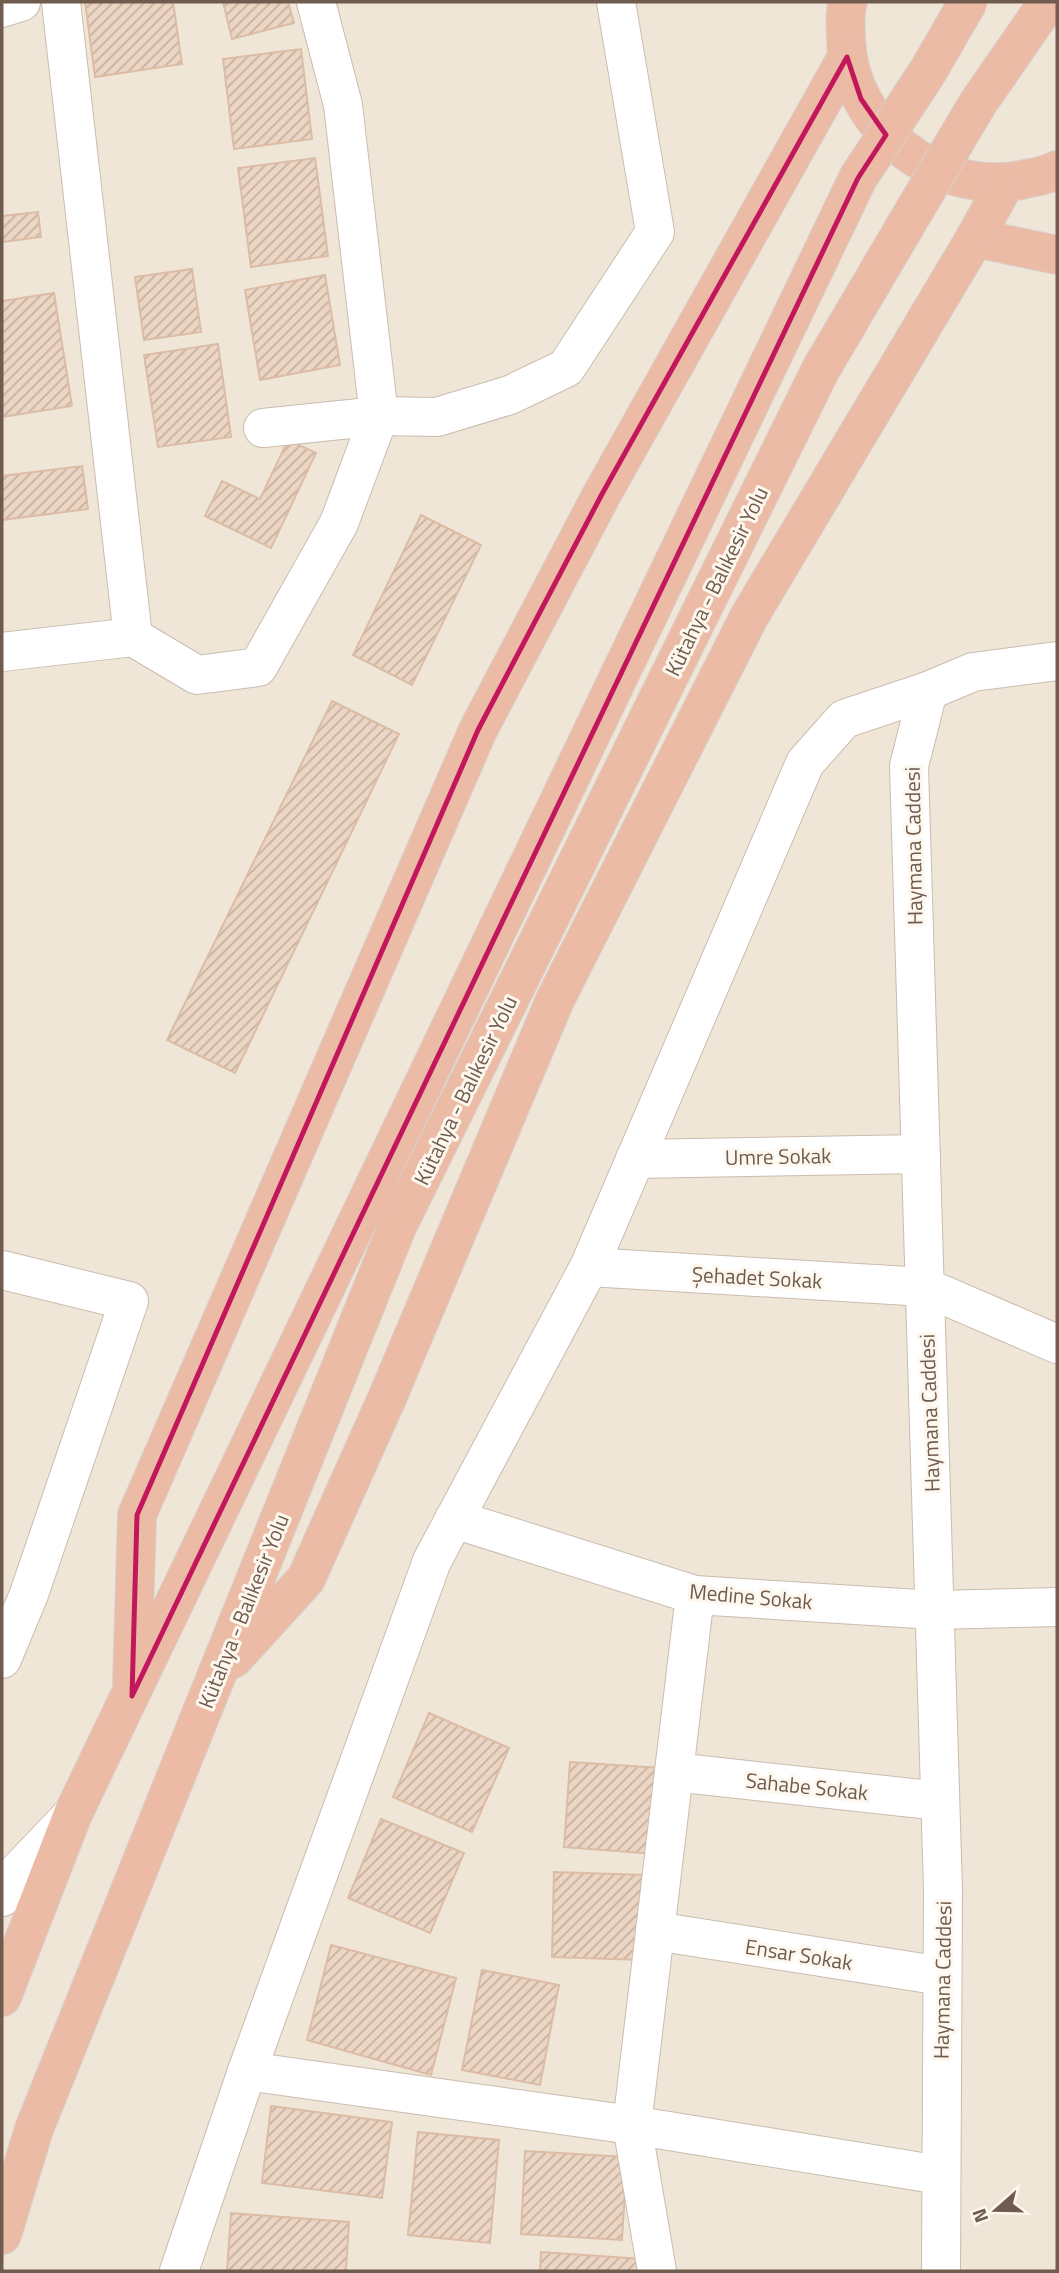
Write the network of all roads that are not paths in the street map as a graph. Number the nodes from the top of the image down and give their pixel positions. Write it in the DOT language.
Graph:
graph roads {
  1 [pos="21,2"];
  2 [pos="61,2"];
  3 [pos="316,2"];
  4 [pos="616,2"];
  5 [pos="848,2"];
  6 [pos="968,2"];
  7 [pos="1048,2"];
  8 [pos="2,8"];
  9 [pos="847,57"];
  10 [pos="1057,170"];
  11 [pos="1005,183"];
  12 [pos="975,238"];
  13 [pos="1057,256"];
  14 [pos="379,416"];
  15 [pos="264,428"];
  16 [pos="133,637"];
  17 [pos="2,652"];
  18 [pos="1057,661"];
  19 [pos="928,691"];
  20 [pos="921,1154"];
  21 [pos="635,1159"];
  22 [pos="589,1267"];
  23 [pos="2,1270"];
  24 [pos="925,1287"];
  25 [pos="1057,1344"];
  26 [pos="454,1519"];
  27 [pos="695,1595"];
  28 [pos="1057,1606"];
  29 [pos="935,1610"];
  30 [pos="2,1659"];
  31 [pos="216,1679"];
  32 [pos="132,1696"];
  33 [pos="674,1772"];
  34 [pos="940,1801"];
  35 [pos="73,1814"];
  36 [pos="2,1897"];
  37 [pos="655,1931"];
  38 [pos="942,1976"];
  39 [pos="2,1997"];
  40 [pos="247,2071"];
  41 [pos="632,2125"];
  42 [pos="940,2175"];
  43 [pos="2,2235"];
  44 [pos="179,2271"];
  45 [pos="657,2271"];
  46 [pos="941,2271"];
  1 -- 8 [label="street"];
  2 -- 16 [label="street"];
  3 -- 14 [label="street"];
  4 -- 14 [label="street"];
  5 -- 9 [label="highway"];
  6 -- 32 [label="highway, Kütahya - Balıkesir Yolu, bridge"];
  7 -- 31 [label="highway, Kütahya - Balıkesir Yolu, bridge"];
  9 -- 11 [label="highway"];
  9 -- 32 [label="highway"];
  10 -- 11 [label="highway"];
  11 -- 12 [label="highway"];
  12 -- 13 [label="highway"];
  12 -- 31 [label="highway"];
  14 -- 15 [label="street"];
  14 -- 16 [label="street"];
  16 -- 17 [label="street"];
  18 -- 19 [label="street"];
  19 -- 20 [label="street, Haymana Caddesi"];
  19 -- 21 [label="street"];
  20 -- 21 [label="street, Umre Sokak"];
  20 -- 24 [label="street, Haymana Caddesi"];
  21 -- 22 [label="street"];
  22 -- 24 [label="street, Şehadet Sokak"];
  22 -- 26 [label="street"];
  23 -- 30 [label="street"];
  24 -- 25 [label="street, Şehadet Sokak"];
  24 -- 29 [label="street, Haymana Caddesi"];
  26 -- 27 [label="street, Medine Sokak"];
  26 -- 40 [label="street"];
  27 -- 29 [label="street, Medine Sokak"];
  27 -- 33 [label="street"];
  28 -- 29 [label="street, Medine Sokak"];
  29 -- 34 [label="street, Haymana Caddesi"];
  31 -- 43 [label="highway, Kütahya - Balıkesir Yolu"];
  32 -- 35 [label="highway, Kütahya - Balıkesir Yolu"];
  33 -- 34 [label="street, Sahabe Sokak"];
  33 -- 37 [label="street"];
  34 -- 38 [label="street, Haymana Caddesi"];
  35 -- 36 [label="street"];
  35 -- 39 [label="highway, Kütahya - Balıkesir Yolu"];
  37 -- 38 [label="street, Ensar Sokak"];
  37 -- 41 [label="street"];
  38 -- 42 [label="street, Haymana Caddesi"];
  40 -- 41 [label="street"];
  40 -- 44 [label="street"];
  41 -- 42 [label="street"];
  41 -- 45 [label="street"];
  42 -- 46 [label="street, Haymana Caddesi"];
}
